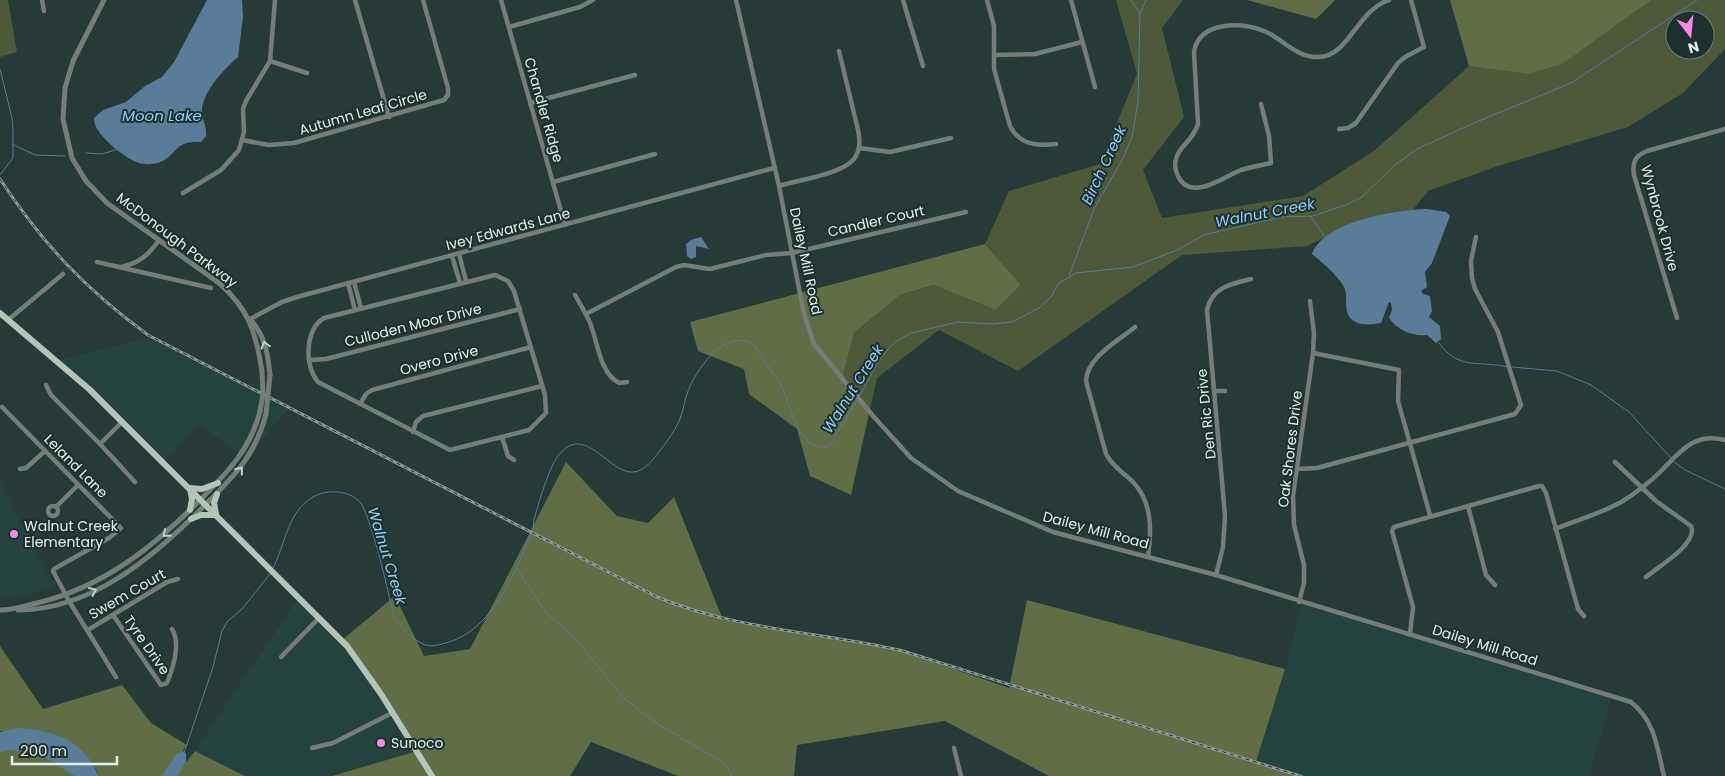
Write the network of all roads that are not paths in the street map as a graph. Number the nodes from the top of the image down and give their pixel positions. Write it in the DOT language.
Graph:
graph roads {
  1 [pos="42,0"];
  2 [pos="104,0"];
  3 [pos="275,0"];
  4 [pos="355,0"];
  5 [pos="423,0"];
  6 [pos="501,0"];
  7 [pos="593,0"];
  8 [pos="736,0"];
  9 [pos="903,0"];
  10 [pos="987,0"];
  11 [pos="1071,0"];
  12 [pos="1389,0"];
  13 [pos="1411,0"];
  14 [pos="44,11"];
  15 [pos="509,27"];
  16 [pos="1082,42"];
  17 [pos="839,51"];
  18 [pos="995,55"];
  19 [pos="270,61"];
  20 [pos="924,66"];
  21 [pos="306,73"];
  22 [pos="635,74"];
  23 [pos="1095,87"];
  24 [pos="530,103"];
  25 [pos="1261,104"];
  26 [pos="389,117"];
  27 [pos="1725,128"];
  28 [pos="1339,129"];
  29 [pos="951,138"];
  30 [pos="242,140"];
  31 [pos="1056,144"];
  32 [pos="859,148"];
  33 [pos="655,154"];
  34 [pos="774,168"];
  35 [pos="553,182"];
  36 [pos="779,186"];
  37 [pos="183,193"];
  38 [pos="966,212"];
  39 [pos="565,225"];
  40 [pos="1476,237"];
  41 [pos="159,240"];
  42 [pos="792,253"];
  43 [pos="459,254"];
  44 [pos="452,256"];
  45 [pos="97,262"];
  46 [pos="119,267"];
  47 [pos="63,274"];
  48 [pos="1251,280"];
  49 [pos="466,281"];
  50 [pos="354,282"];
  51 [pos="460,283"];
  52 [pos="348,284"];
  53 [pos="211,288"];
  54 [pos="575,295"];
  55 [pos="1310,301"];
  56 [pos="361,308"];
  57 [pos="520,309"];
  58 [pos="355,310"];
  59 [pos="0,313"];
  60 [pos="586,314"];
  61 [pos="1677,318"];
  62 [pos="250,319"];
  63 [pos="8,320"];
  64 [pos="1135,327"];
  65 [pos="531,346"];
  66 [pos="1313,353"];
  67 [pos="311,360"];
  68 [pos="627,382"];
  69 [pos="46,385"];
  70 [pos="542,386"];
  71 [pos="1215,391"];
  72 [pos="1225,391"];
  73 [pos="360,404"];
  74 [pos="2,408"];
  75 [pos="122,422"];
  76 [pos="413,432"];
  77 [pos="502,437"];
  78 [pos="1725,440"];
  79 [pos="1409,442"];
  80 [pos="100,444"];
  81 [pos="45,451"];
  82 [pos="514,460"];
  83 [pos="1615,462"];
  84 [pos="20,469"];
  85 [pos="1297,469"];
  86 [pos="135,482"];
  87 [pos="218,483"];
  88 [pos="78,485"];
  89 [pos="189,488"];
  90 [pos="1642,488"];
  91 [pos="217,494"];
  92 [pos="203,502"];
  93 [pos="1468,506"];
  94 [pos="56,507"];
  95 [pos="190,510"];
  96 [pos="216,515"];
  97 [pos="1430,515"];
  98 [pos="192,519"];
  99 [pos="1555,529"];
  100 [pos="1148,556"];
  101 [pos="1216,575"];
  102 [pos="1646,577"];
  103 [pos="178,579"];
  104 [pos="1495,585"];
  105 [pos="65,595"];
  106 [pos="69,601"];
  107 [pos="1299,602"];
  108 [pos="0,610"];
  109 [pos="13,610"];
  110 [pos="113,615"];
  111 [pos="1584,616"];
  112 [pos="318,618"];
  113 [pos="172,629"];
  114 [pos="88,630"];
  115 [pos="1410,634"];
  116 [pos="281,657"];
  117 [pos="116,677"];
  118 [pos="392,713"];
  119 [pos="312,748"];
  120 [pos="954,748"];
  121 [pos="432,776"];
  122 [pos="960,776"];
  123 [pos="1664,776"];
  1 -- 14 [label="street"];
  2 -- 41 [label="street, McDonough Parkway"];
  3 -- 19 [label="street"];
  4 -- 26 [label="street"];
  5 -- 26 [label="street, Autumn Leaf Circle"];
  6 -- 15 [label="street, Chandler Ridge"];
  7 -- 15 [label="street"];
  8 -- 34 [label="street, Dailey Mill Road"];
  9 -- 20 [label="street"];
  10 -- 18 [label="street"];
  11 -- 16 [label="street"];
  12 -- 25 [label="street"];
  13 -- 28 [label="street"];
  15 -- 24 [label="street, Chandler Ridge"];
  16 -- 18 [label="street"];
  16 -- 23 [label="street"];
  17 -- 32 [label="street"];
  18 -- 31 [label="street"];
  19 -- 21 [label="street"];
  19 -- 30 [label="street"];
  22 -- 24 [label="street"];
  24 -- 35 [label="street, Chandler Ridge"];
  26 -- 30 [label="street, Autumn Leaf Circle"];
  27 -- 61 [label="street, Wynbrook Drive"];
  29 -- 32 [label="street"];
  30 -- 37 [label="street"];
  32 -- 36 [label="street"];
  33 -- 35 [label="street"];
  34 -- 36 [label="street, Dailey Mill Road"];
  34 -- 39 [label="street, Ivey Edwards Lane"];
  35 -- 39 [label="street, Chandler Ridge"];
  36 -- 42 [label="street, Dailey Mill Road"];
  38 -- 42 [label="street, Candler Court"];
  39 -- 43 [label="street, Ivey Edwards Lane"];
  40 -- 79 [label="street"];
  41 -- 46 [label="street"];
  41 -- 62 [label="street, McDonough Parkway"];
  42 -- 60 [label="street, Candler Court"];
  42 -- 100 [label="street, Dailey Mill Road"];
  43 -- 44 [label="street, Ivey Edwards Lane"];
  43 -- 49 [label="street"];
  44 -- 50 [label="street, Ivey Edwards Lane"];
  44 -- 51 [label="street"];
  45 -- 46 [label="street"];
  46 -- 53 [label="street"];
  47 -- 63 [label="street"];
  48 -- 71 [label="street, Den Ric Drive"];
  49 -- 51 [label="street"];
  49 -- 57 [label="street"];
  50 -- 52 [label="street, Ivey Edwards Lane"];
  50 -- 56 [label="street"];
  51 -- 56 [label="street"];
  52 -- 58 [label="street"];
  52 -- 62 [label="street, Ivey Edwards Lane"];
  54 -- 60 [label="street"];
  55 -- 66 [label="street, Oak Shores Drive"];
  56 -- 58 [label="street"];
  57 -- 65 [label="street"];
  57 -- 67 [label="street, Culloden Moor Drive"];
  58 -- 67 [label="street"];
  59 -- 63 [label="main road"];
  60 -- 68 [label="street"];
  62 -- 87 [label="street, McDonough Parkway, bridge"];
  91 -- 62 [label="street, one-way, bridge"];
  63 -- 75 [label="main road"];
  64 -- 100 [label="street"];
  65 -- 70 [label="street"];
  65 -- 73 [label="street, Overo Drive"];
  66 -- 79 [label="street"];
  66 -- 85 [label="street, Oak Shores Drive"];
  67 -- 73 [label="street"];
  69 -- 80 [label="street"];
  70 -- 76 [label="street"];
  70 -- 77 [label="street"];
  71 -- 72 [label="street"];
  71 -- 101 [label="street, Den Ric Drive"];
  73 -- 76 [label="street"];
  74 -- 81 [label="street, Leland Lane"];
  75 -- 80 [label="street"];
  75 -- 89 [label="main road"];
  76 -- 77 [label="street"];
  77 -- 82 [label="street"];
  78 -- 90 [label="street"];
  79 -- 85 [label="street"];
  79 -- 97 [label="street"];
  80 -- 86 [label="street"];
  81 -- 84 [label="street"];
  81 -- 88 [label="street, Leland Lane"];
  83 -- 90 [label="street"];
  85 -- 107 [label="street, Oak Shores Drive"];
  87 -- 89 [label="main road"];
  87 -- 92 [label="street, McDonough Parkway"];
  88 -- 94 [label="street"];
  88 -- 105 [label="street, Leland Lane"];
  89 -- 92 [label="main road"];
  89 -- 95 [label="main road"];
  90 -- 99 [label="street"];
  90 -- 102 [label="street"];
  91 -- 92 [label="street"];
  91 -- 96 [label="main road"];
  92 -- 95 [label="street, McDonough Parkway"];
  92 -- 96 [label="main road"];
  92 -- 98 [label="street"];
  93 -- 97 [label="street"];
  93 -- 99 [label="street"];
  93 -- 104 [label="street"];
  95 -- 105 [label="street, McDonough Parkway, one-way"];
  96 -- 98 [label="main road"];
  96 -- 112 [label="main road"];
  97 -- 115 [label="street"];
  106 -- 98 [label="street, one-way"];
  99 -- 111 [label="street"];
  100 -- 101 [label="street, Dailey Mill Road"];
  101 -- 107 [label="street, Dailey Mill Road"];
  103 -- 110 [label="street, Swem Court"];
  105 -- 106 [label="street"];
  105 -- 109 [label="street, McDonough Parkway"];
  106 -- 109 [label="street"];
  106 -- 114 [label="street"];
  107 -- 115 [label="street, Dailey Mill Road"];
  108 -- 109 [label="street, McDonough Parkway"];
  110 -- 113 [label="street, Tyre Drive"];
  110 -- 114 [label="street, Swem Court"];
  112 -- 116 [label="street"];
  112 -- 118 [label="main road"];
  114 -- 117 [label="street"];
  115 -- 123 [label="street, Dailey Mill Road"];
  118 -- 119 [label="street"];
  118 -- 121 [label="main road"];
  120 -- 122 [label="street"];
}
